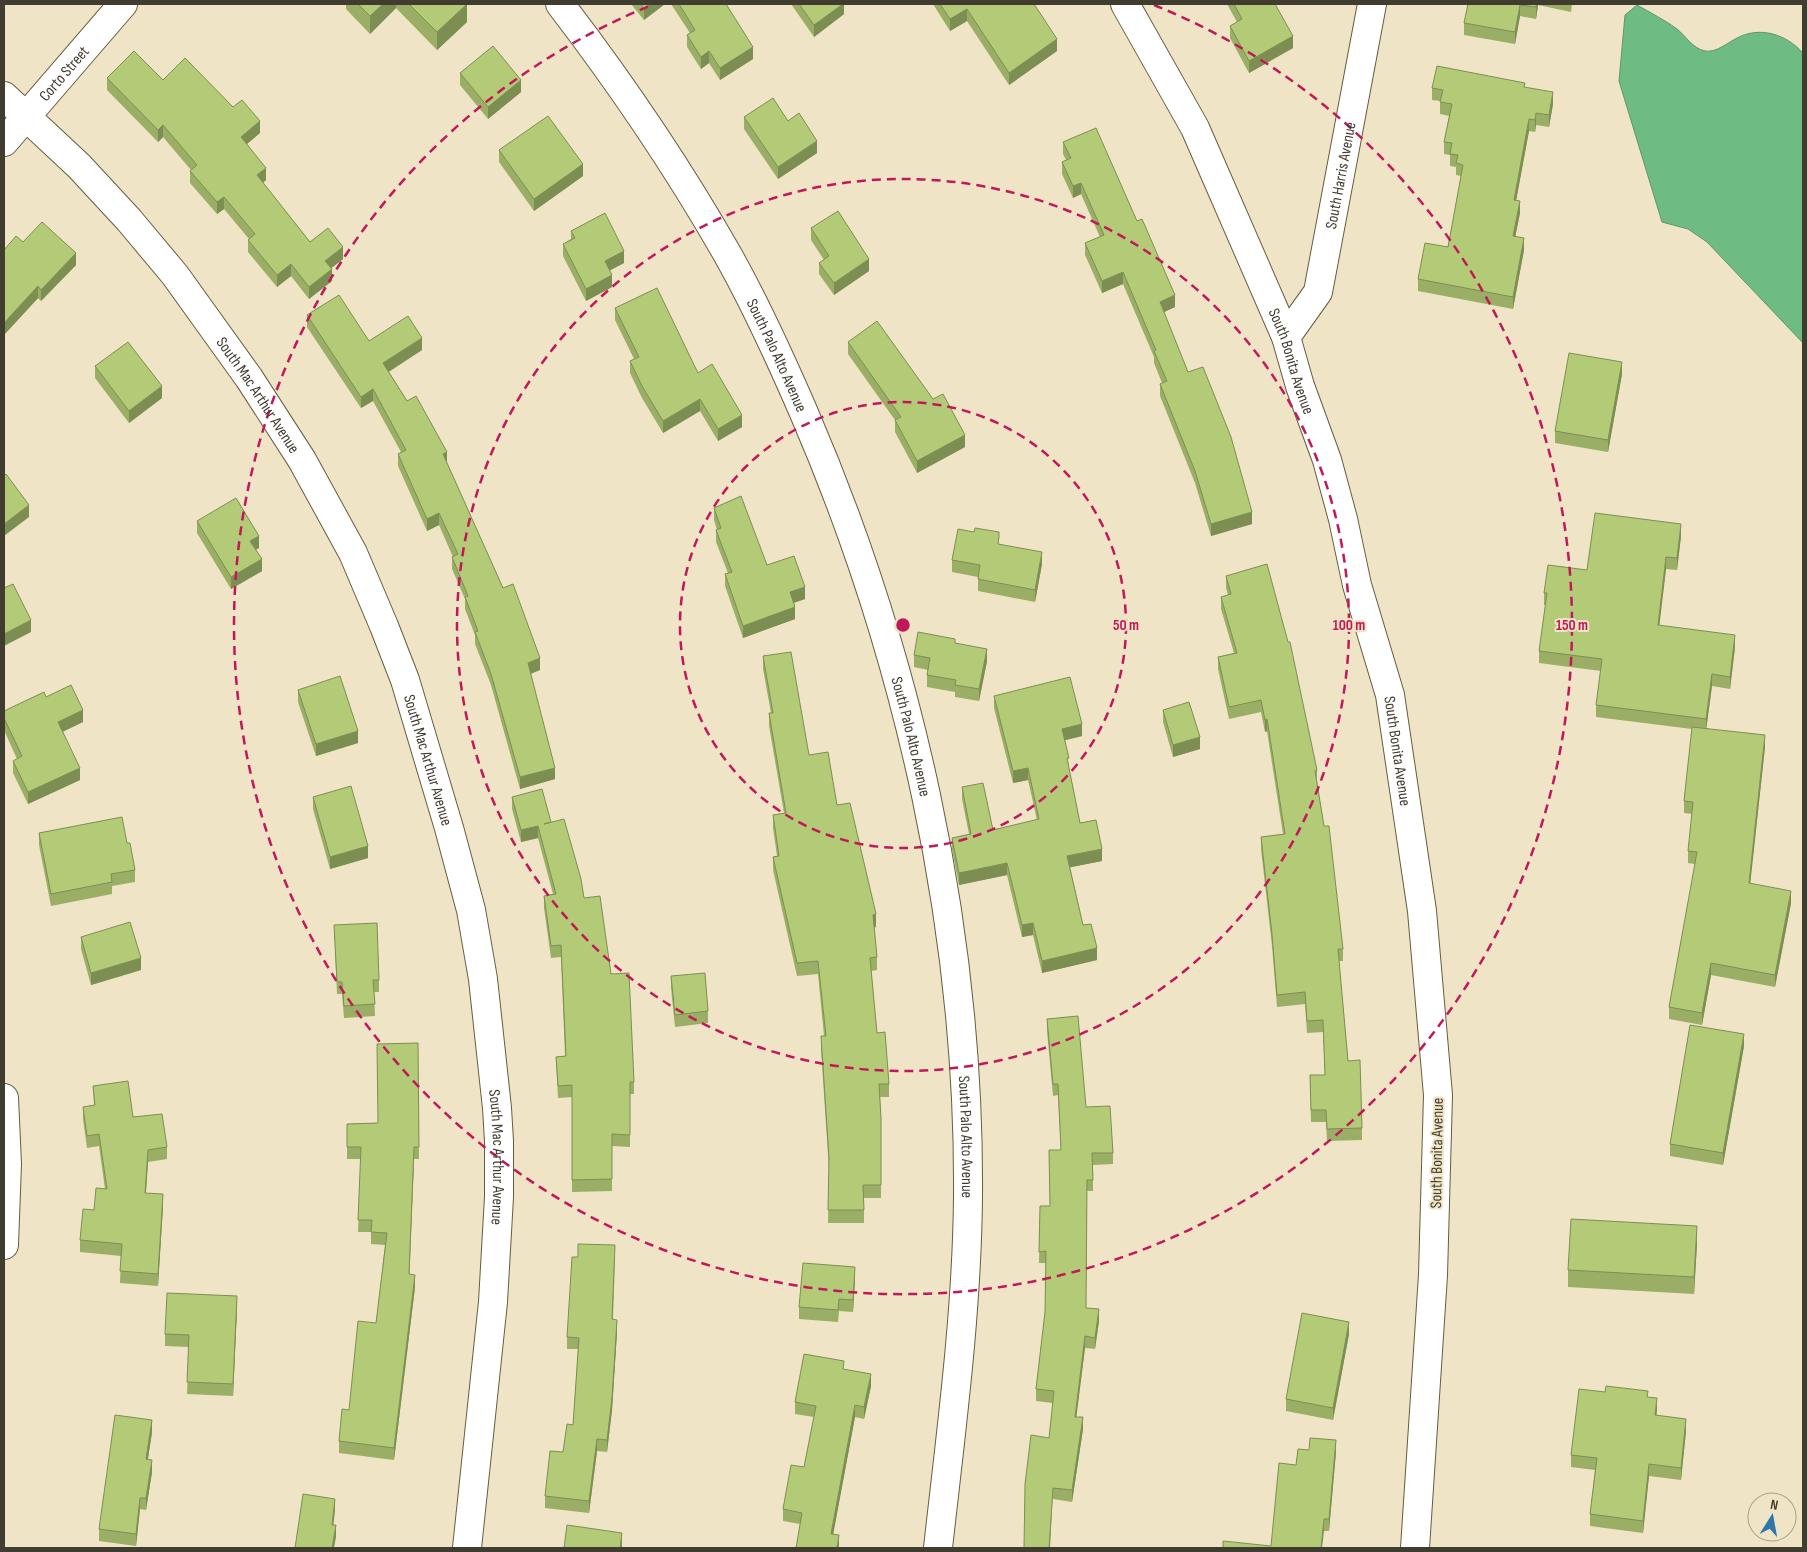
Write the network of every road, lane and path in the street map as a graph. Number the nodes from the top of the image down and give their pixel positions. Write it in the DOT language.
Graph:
graph roads {
  1 [pos="123,4"];
  2 [pos="560,4"];
  3 [pos="1125,4"];
  4 [pos="1372,4"];
  5 [pos="4,96"];
  6 [pos="27,116"];
  7 [pos="4,142"];
  8 [pos="1286,337"];
  9 [pos="4,1098"];
  10 [pos="4,1245"];
  11 [pos="467,1548"];
  12 [pos="938,1548"];
  13 [pos="1415,1548"];
  1 -- 6 [label="street, Corto Street"];
  2 -- 12 [label="street, South Palo Alto Avenue"];
  3 -- 8 [label="street, South Bonita Avenue"];
  4 -- 8 [label="street, South Harris Avenue"];
  5 -- 6 [label="street, South Mac Arthur Avenue"];
  6 -- 7 [label="street, Corto Street"];
  6 -- 11 [label="street, South Mac Arthur Avenue"];
  8 -- 13 [label="street, South Bonita Avenue"];
  9 -- 10 [label="street"];
}
